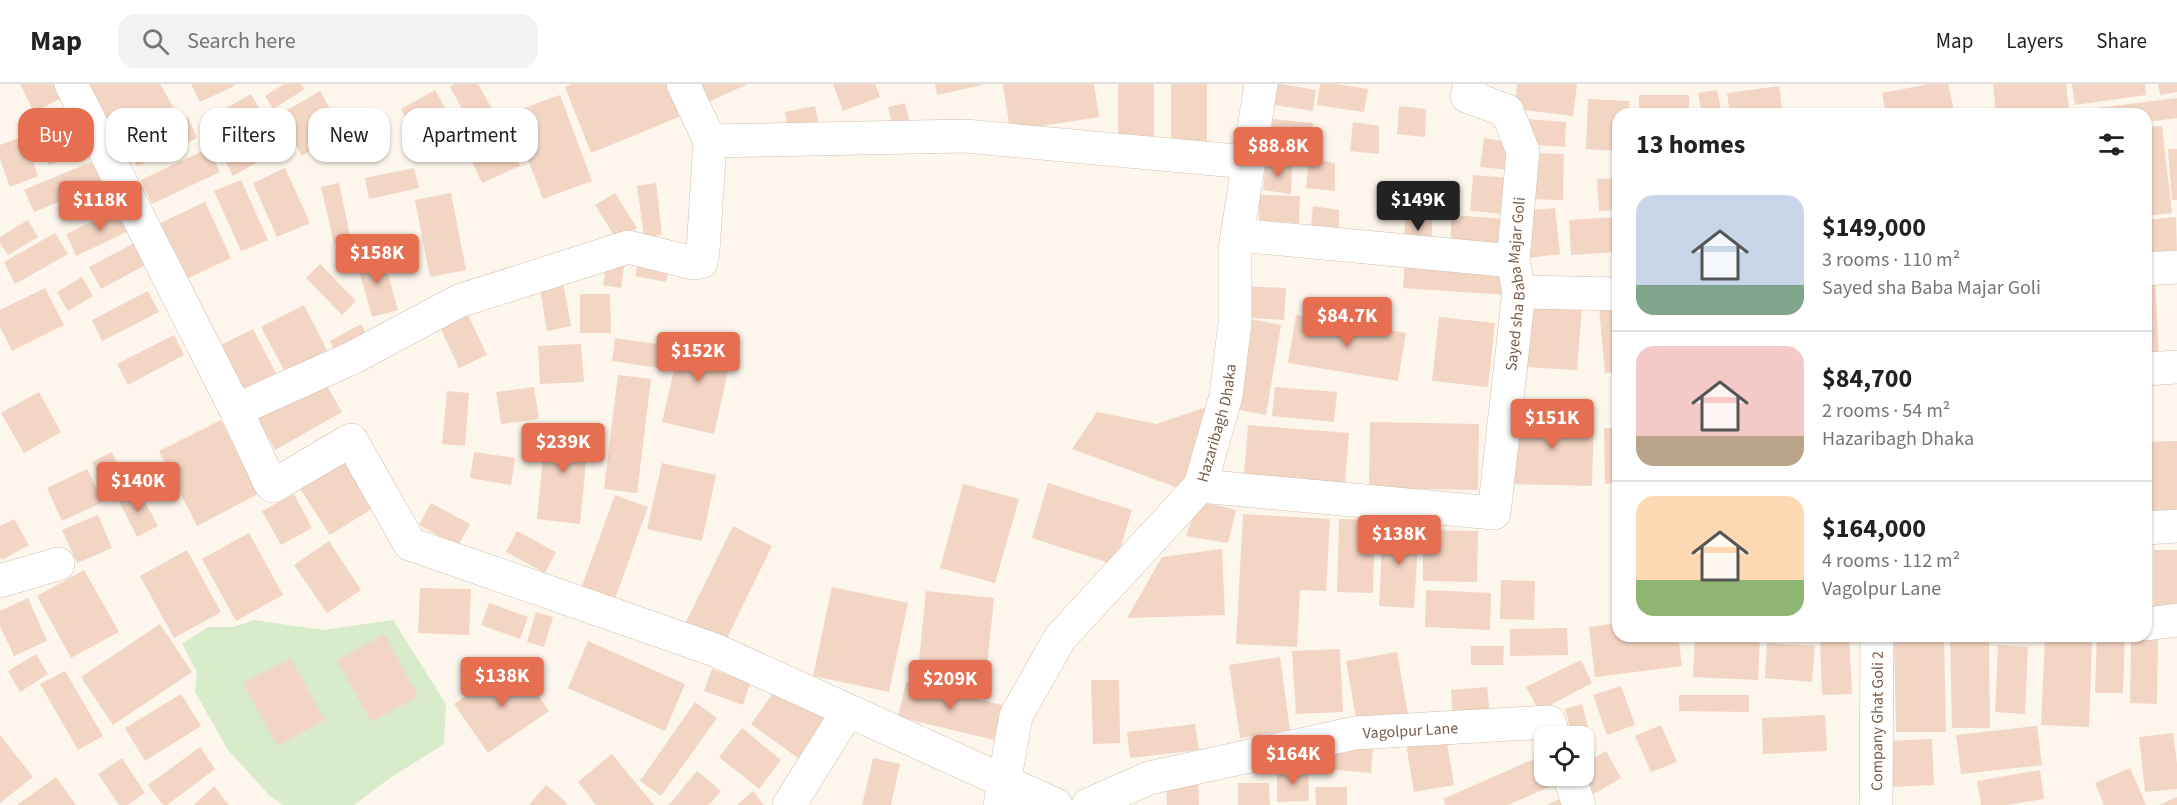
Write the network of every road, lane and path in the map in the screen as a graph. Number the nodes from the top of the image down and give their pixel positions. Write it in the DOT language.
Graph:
graph roads {
  1 [pos="71,84"];
  2 [pos="683,84"];
  3 [pos="1260,84"];
  4 [pos="1470,84"];
  5 [pos="710,141"];
  6 [pos="1247,162"];
  7 [pos="1238,235"];
  8 [pos="1513,261"];
  9 [pos="2177,267"];
  10 [pos="2152,269"];
  11 [pos="1519,292"];
  12 [pos="1612,294"];
  13 [pos="2177,367"];
  14 [pos="2152,369"];
  15 [pos="236,410"];
  16 [pos="1200,486"];
  17 [pos="2177,526"];
  18 [pos="2152,528"];
  19 [pos="58,564"];
  20 [pos="0,581"];
  21 [pos="2177,620"];
  22 [pos="2152,623"];
  23 [pos="1877,642"];
  24 [pos="848,711"];
  25 [pos="1550,726"];
  26 [pos="1572,786"];
  27 [pos="1002,794"];
  28 [pos="789,805"];
  29 [pos="1056,805"];
  30 [pos="1088,805"];
  31 [pos="1579,805"];
  32 [pos="1876,805"];
  1 -- 15 [label="street"];
  2 -- 5 [label="street"];
  3 -- 6 [label="street, Hazaribagh Dhaka"];
  4 -- 8 [label="street, Sayed sha Baba Majar Goli"];
  5 -- 6 [label="street"];
  5 -- 15 [label="street"];
  6 -- 7 [label="street, Hazaribagh Dhaka"];
  7 -- 8 [label="street"];
  7 -- 16 [label="street, Hazaribagh Dhaka"];
  8 -- 11 [label="street, Sayed sha Baba Majar Goli"];
  9 -- 10 [label="street"];
  11 -- 12 [label="street"];
  11 -- 16 [label="street, Sayed sha Baba Majar Goli"];
  13 -- 14 [label="street"];
  15 -- 24 [label="street"];
  16 -- 27 [label="street, Hazaribagh Dhaka"];
  17 -- 18 [label="street"];
  19 -- 20 [label="street"];
  21 -- 22 [label="street"];
  23 -- 32 [label="street, Company Ghat Goli 2"];
  24 -- 27 [label="street"];
  24 -- 28 [label="street"];
  25 -- 30 [label="street, Vagolpur Lane"];
  26 -- 31 [label="street"];
  27 -- 29 [label="street"];
}
